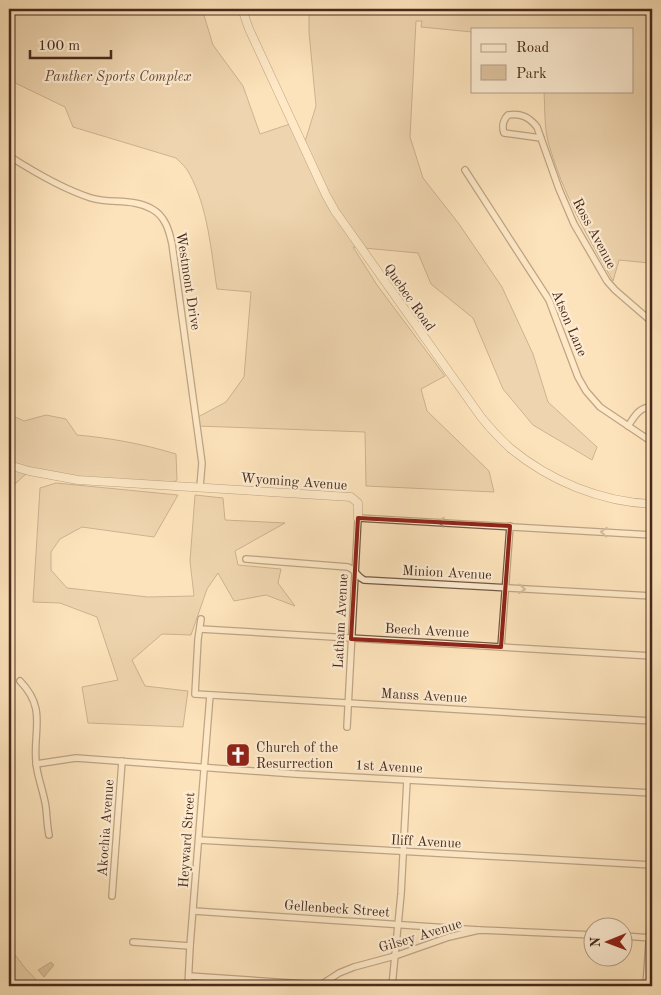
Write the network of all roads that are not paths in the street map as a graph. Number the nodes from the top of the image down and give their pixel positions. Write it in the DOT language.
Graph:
graph roads {
  1 [pos="242,9"];
  2 [pos="541,138"];
  3 [pos="9,156"];
  4 [pos="465,170"];
  5 [pos="652,322"];
  6 [pos="652,407"];
  7 [pos="628,426"];
  8 [pos="652,442"];
  9 [pos="9,465"];
  10 [pos="200,487"];
  11 [pos="652,504"];
  12 [pos="358,518"];
  13 [pos="510,526"];
  14 [pos="652,535"];
  15 [pos="246,559"];
  16 [pos="355,572"];
  17 [pos="505,588"];
  18 [pos="652,596"];
  19 [pos="201,619"];
  20 [pos="200,629"];
  21 [pos="351,638"];
  22 [pos="501,647"];
  23 [pos="652,656"];
  24 [pos="20,681"];
  25 [pos="210,695"];
  26 [pos="348,703"];
  27 [pos="652,721"];
  28 [pos="347,727"];
  29 [pos="122,761"];
  30 [pos="36,764"];
  31 [pos="203,768"];
  32 [pos="408,780"];
  33 [pos="652,793"];
  34 [pos="49,835"];
  35 [pos="199,840"];
  36 [pos="404,852"];
  37 [pos="652,865"];
  38 [pos="112,896"];
  39 [pos="652,899"];
  40 [pos="194,912"];
  41 [pos="397,924"];
  42 [pos="479,930"];
  43 [pos="584,935"];
  44 [pos="634,937"];
  45 [pos="651,938"];
  46 [pos="133,942"];
  47 [pos="190,946"];
  48 [pos="395,956"];
  49 [pos="189,976"];
  50 [pos="320,985"];
  51 [pos="188,986"];
  52 [pos="392,986"];
  53 [pos="646,986"];
  1 -- 11 [label="street, Quebec Road"];
  2 -- 2 [label="street, Ross Avenue"];
  2 -- 5 [label="street, Ross Avenue"];
  3 -- 10 [label="street, Westmont Drive"];
  4 -- 7 [label="street, Atson Lane"];
  6 -- 7 [label="street"];
  7 -- 8 [label="street, Atson Lane"];
  9 -- 10 [label="street, Wyoming Avenue"];
  10 -- 12 [label="street, Wyoming Avenue"];
  13 -- 12 [label="street, one-way"];
  12 -- 16 [label="street, Latham Avenue"];
  14 -- 13 [label="street, one-way"];
  13 -- 17 [label="street"];
  15 -- 16 [label="street, Minion Avenue"];
  16 -- 17 [label="street, Minion Avenue"];
  16 -- 21 [label="street, Latham Avenue"];
  17 -- 18 [label="street, Minion Avenue, one-way"];
  17 -- 22 [label="street"];
  19 -- 20 [label="street"];
  20 -- 21 [label="street, Beech Avenue"];
  20 -- 25 [label="street, Manss Avenue"];
  21 -- 22 [label="street, Beech Avenue"];
  21 -- 26 [label="street, Latham Avenue"];
  22 -- 23 [label="street, Beech Avenue"];
  24 -- 30 [label="street"];
  25 -- 26 [label="street, Manss Avenue"];
  25 -- 31 [label="street, Heyward Street"];
  26 -- 27 [label="street, Manss Avenue"];
  26 -- 28 [label="street, Latham Avenue"];
  29 -- 30 [label="street, 1st Avenue"];
  29 -- 31 [label="street, 1st Avenue"];
  29 -- 38 [label="street, Akochia Avenue"];
  30 -- 34 [label="street"];
  31 -- 32 [label="street, 1st Avenue"];
  31 -- 35 [label="street, Heyward Street"];
  32 -- 33 [label="street, 1st Avenue"];
  32 -- 36 [label="street"];
  35 -- 36 [label="street, Iliff Avenue"];
  35 -- 40 [label="street, Heyward Street"];
  36 -- 37 [label="street, Iliff Avenue"];
  36 -- 41 [label="street"];
  39 -- 45 [label="street"];
  40 -- 41 [label="street, Gellenbeck Street"];
  40 -- 47 [label="street, Heyward Street"];
  41 -- 42 [label="street, Gellenbeck Street"];
  41 -- 48 [label="street"];
  42 -- 43 [label="street, Gilsey Avenue"];
  42 -- 48 [label="street, Gilsey Avenue"];
  44 -- 45 [label="street"];
  45 -- 53 [label="street"];
  46 -- 47 [label="street"];
  47 -- 49 [label="street, Heyward Street"];
  48 -- 50 [label="street, Gilsey Avenue"];
  48 -- 52 [label="street"];
  49 -- 50 [label="street"];
  49 -- 51 [label="street, Heyward Street"];
}
